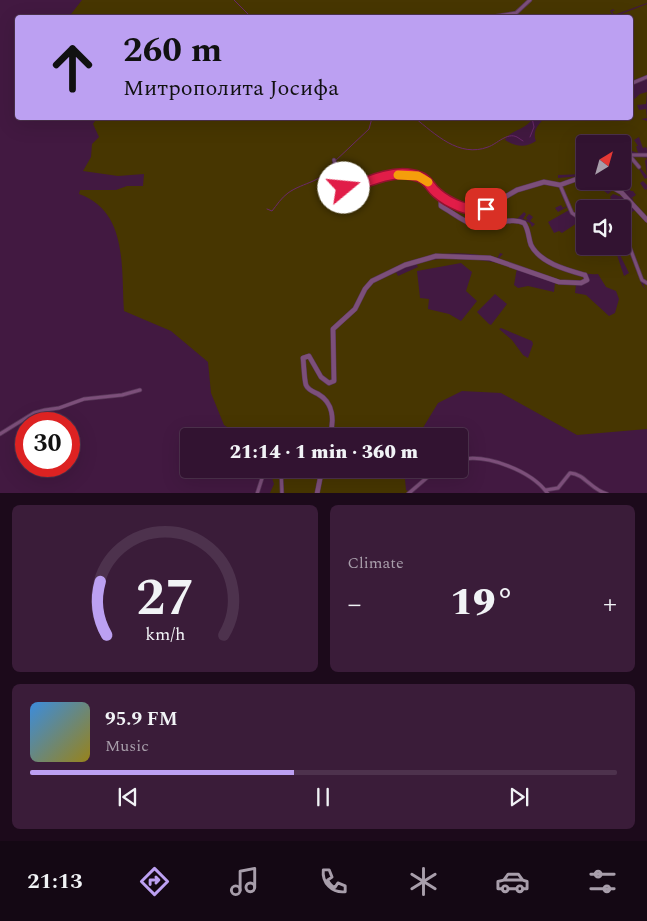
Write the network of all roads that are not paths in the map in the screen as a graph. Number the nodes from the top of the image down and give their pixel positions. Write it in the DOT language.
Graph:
graph roads {
  1 [pos="530,0"];
  2 [pos="503,15"];
  3 [pos="647,76"];
  4 [pos="633,83"];
  5 [pos="647,155"];
  6 [pos="334,161"];
  7 [pos="639,167"];
  8 [pos="576,179"];
  9 [pos="560,185"];
  10 [pos="617,190"];
  11 [pos="443,200"];
  12 [pos="576,217"];
  13 [pos="647,220"];
  14 [pos="631,251"];
  15 [pos="647,283"];
  16 [pos="140,390"];
  17 [pos="332,428"];
  18 [pos="0,434"];
  19 [pos="468,460"];
  20 [pos="262,478"];
  21 [pos="281,478"];
  22 [pos="320,478"];
  23 [pos="427,478"];
  24 [pos="547,492"];
  25 [pos="257,493"];
  26 [pos="282,493"];
  27 [pos="317,493"];
  28 [pos="409,493"];
  29 [pos="604,493"];
  1 -- 2 [label="street"];
  3 -- 4 [label="street"];
  5 -- 7 [label="street"];
  6 -- 11 [label="street"];
  8 -- 9 [label="street"];
  9 -- 11 [label="street"];
  9 -- 12 [label="street"];
  10 -- 13 [label="street"];
  11 -- 17 [label="street"];
  14 -- 15 [label="street"];
  16 -- 18 [label="street"];
  19 -- 24 [label="street"];
  20 -- 25 [label="street"];
  21 -- 26 [label="street"];
  22 -- 27 [label="street"];
  23 -- 28 [label="street"];
  24 -- 29 [label="street"];
}
